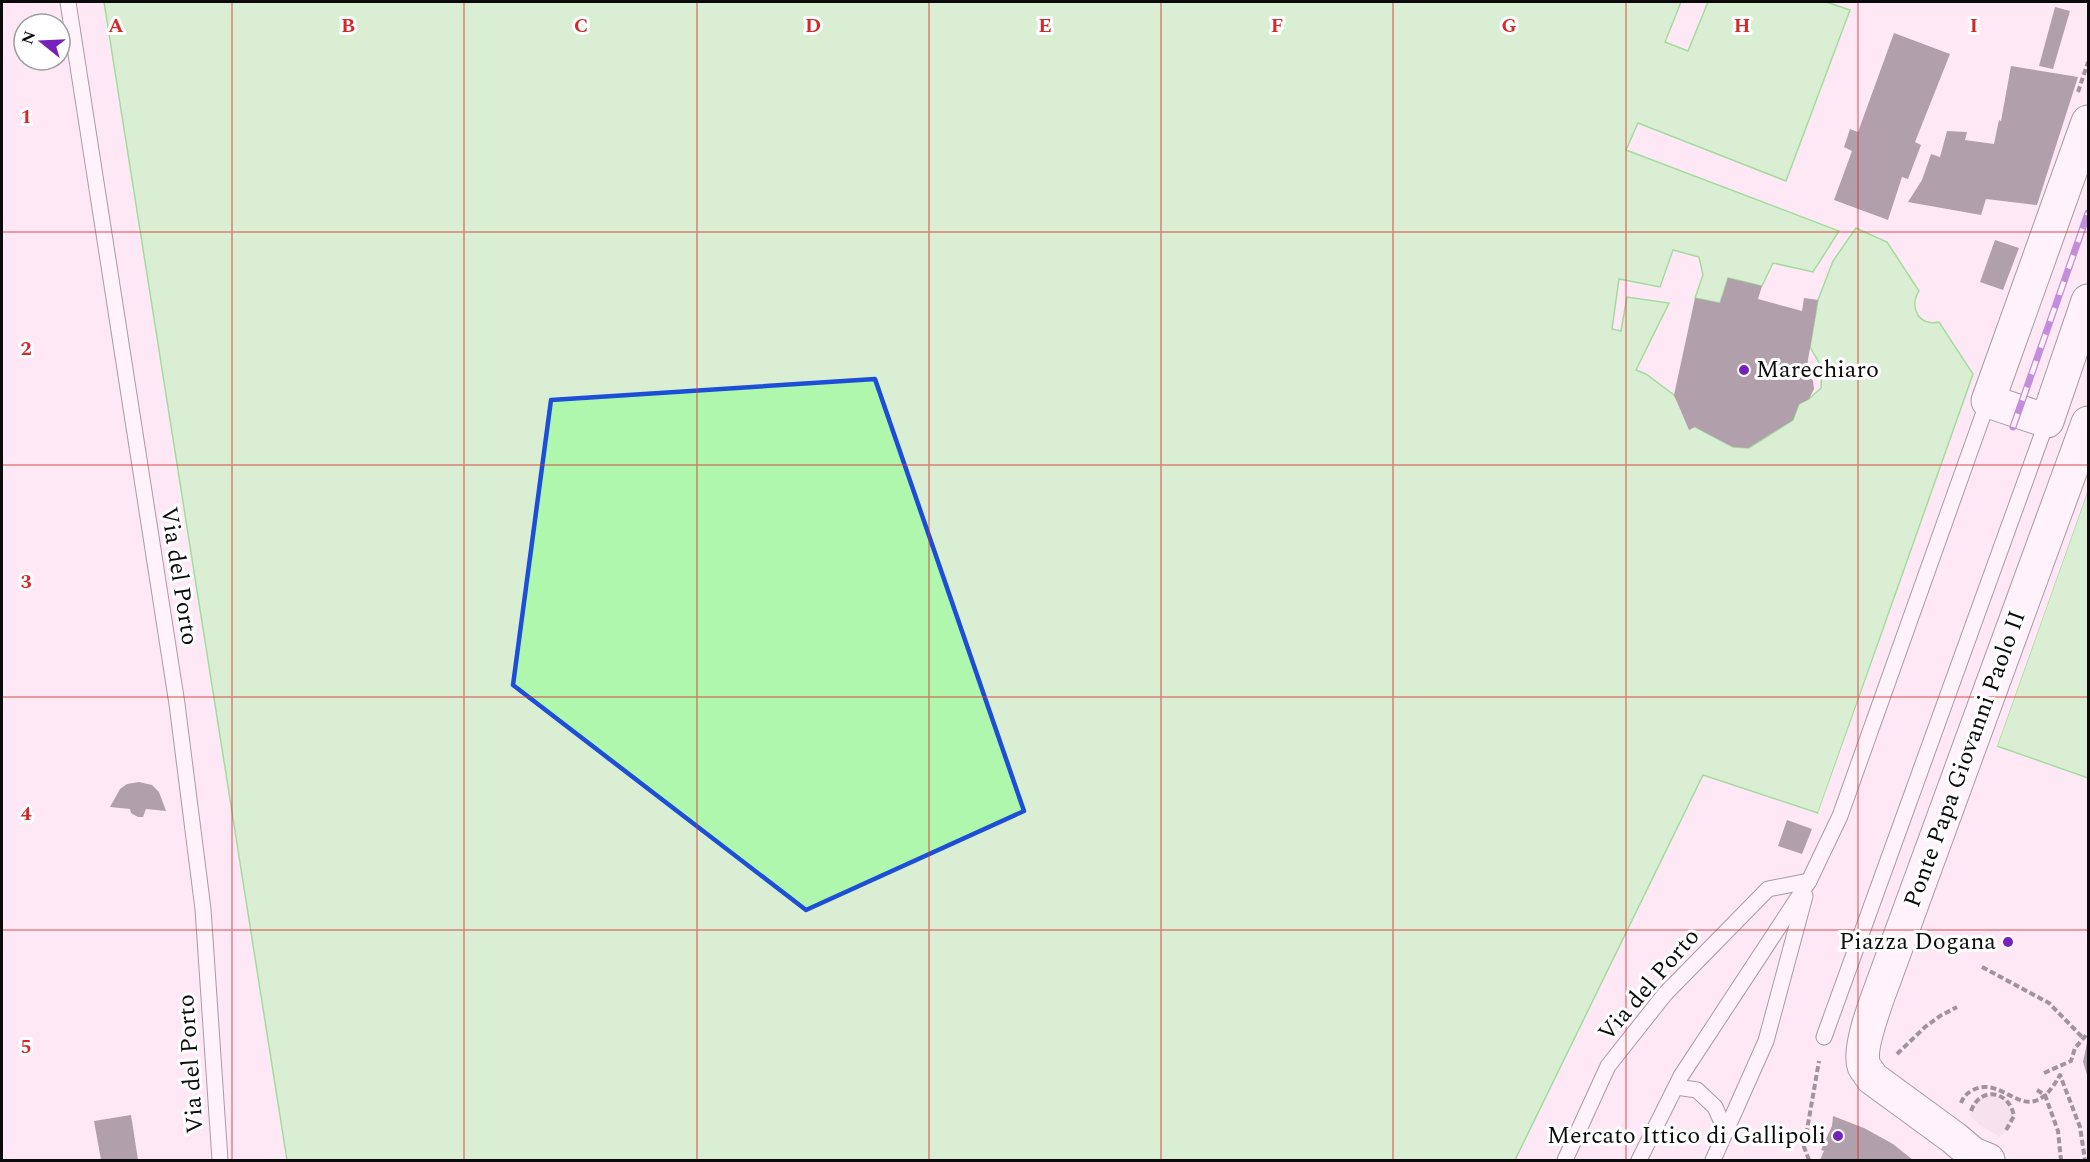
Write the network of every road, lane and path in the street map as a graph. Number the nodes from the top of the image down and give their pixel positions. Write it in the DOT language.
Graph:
graph roads {
  1 [pos="68,2"];
  2 [pos="2088,122"];
  3 [pos="2088,301"];
  4 [pos="1988,401"];
  5 [pos="2048,421"];
  6 [pos="2088,423"];
  7 [pos="1809,881"];
  8 [pos="1982,968"];
  9 [pos="1957,1007"];
  10 [pos="2088,1033"];
  11 [pos="1824,1036"];
  12 [pos="2084,1039"];
  13 [pos="1902,1049"];
  14 [pos="2044,1073"];
  15 [pos="1676,1087"];
  16 [pos="2037,1090"];
  17 [pos="2045,1095"];
  18 [pos="1959,1110"];
  19 [pos="1970,1115"];
  20 [pos="1726,1132"];
  21 [pos="1984,1153"];
  22 [pos="220,1161"];
  23 [pos="1565,1161"];
  24 [pos="1639,1161"];
  25 [pos="1713,1161"];
  26 [pos="1809,1161"];
  27 [pos="2061,1161"];
  28 [pos="2085,1161"];
  1 -- 22 [label="lane, Via del Porto"];
  2 -- 4 [label="street"];
  3 -- 5 [label="street"];
  4 -- 5 [label="street"];
  4 -- 7 [label="lane"];
  5 -- 11 [label="lane"];
  6 -- 21 [label="street, Ponte Papa Giovanni Paolo II"];
  7 -- 15 [label="lane"];
  7 -- 20 [label="lane"];
  7 -- 23 [label="lane, Via del Porto"];
  8 -- 12 [label="path"];
  9 -- 13 [label="path"];
  10 -- 12 [label="path"];
  11 -- 26 [label="path"];
  12 -- 14 [label="path"];
  15 -- 20 [label="lane"];
  15 -- 24 [label="lane"];
  16 -- 17 [label="path"];
  17 -- 18 [label="path"];
  17 -- 27 [label="path"];
  17 -- 28 [label="path"];
  19 -- 21 [label="path"];
  20 -- 25 [label="lane"];
}
